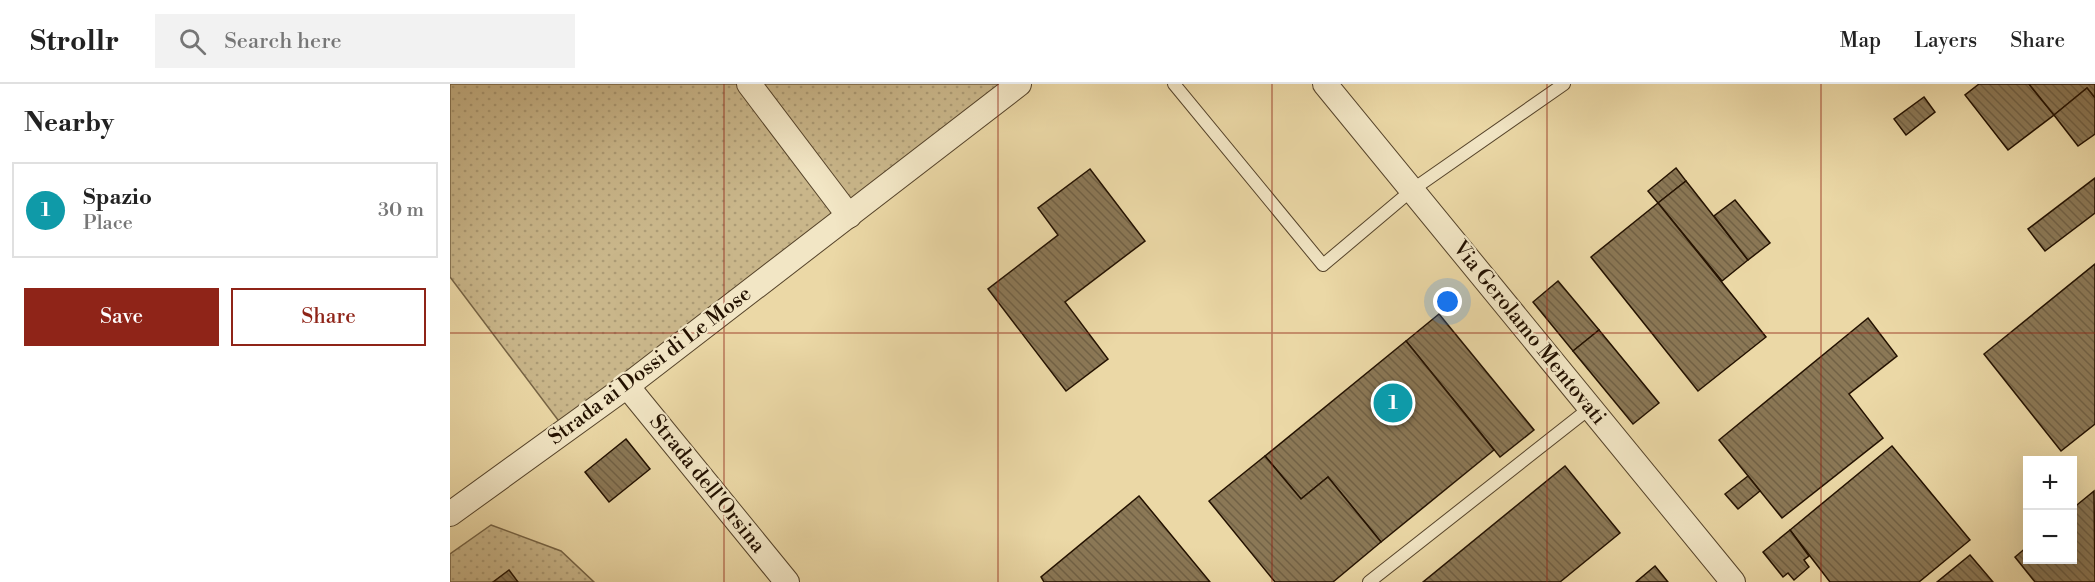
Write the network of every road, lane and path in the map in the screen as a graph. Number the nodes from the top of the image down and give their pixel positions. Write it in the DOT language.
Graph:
graph roads {
  1 [pos="749,84"];
  2 [pos="1019,84"];
  3 [pos="1174,84"];
  4 [pos="1325,84"];
  5 [pos="1564,84"];
  6 [pos="1412,190"];
  7 [pos="849,216"];
  8 [pos="627,386"];
  9 [pos="1590,408"];
  10 [pos="450,514"];
  11 [pos="787,582"];
  12 [pos="1369,582"];
  13 [pos="1733,582"];
  1 -- 7 [label="street"];
  2 -- 7 [label="street, Strada ai Dossi di Le Mose"];
  3 -- 6 [label="lane"];
  4 -- 6 [label="street, Via Gerolamo Mentovati"];
  5 -- 6 [label="lane"];
  6 -- 9 [label="street, Via Gerolamo Mentovati"];
  7 -- 8 [label="street, Strada ai Dossi di Le Mose"];
  8 -- 10 [label="street, Strada ai Dossi di Le Mose"];
  8 -- 11 [label="street, Strada dell'Orsina"];
  9 -- 12 [label="lane"];
  9 -- 13 [label="street, Via Gerolamo Mentovati"];
}
